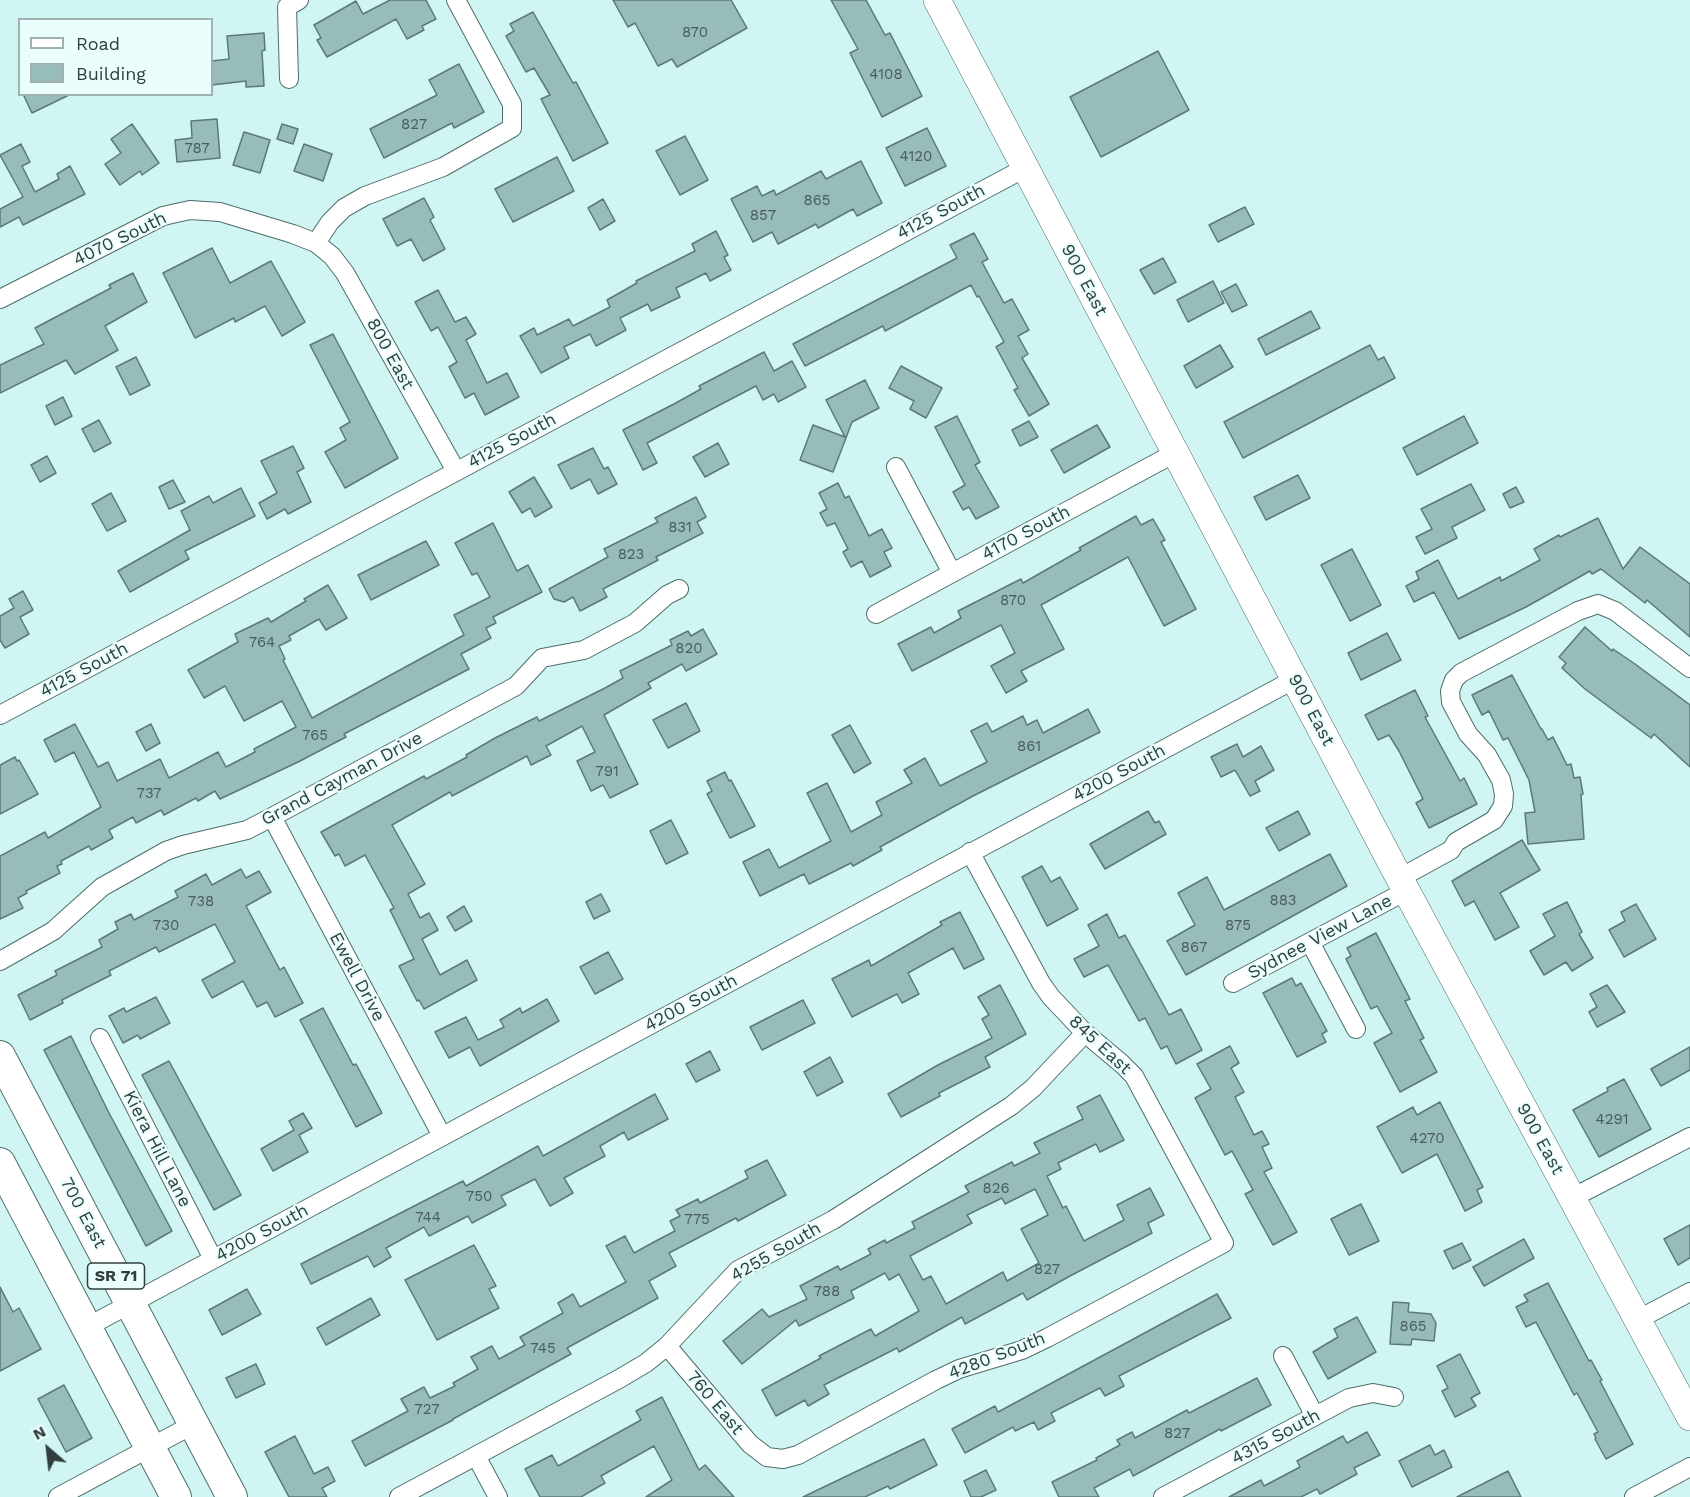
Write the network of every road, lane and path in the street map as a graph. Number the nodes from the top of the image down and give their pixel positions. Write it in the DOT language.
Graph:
graph roads {
  1 [pos="299,0"];
  2 [pos="456,0"];
  3 [pos="937,0"];
  4 [pos="289,79"];
  5 [pos="1025,168"];
  6 [pos="316,243"];
  7 [pos="0,299"];
  8 [pos="1175,453"];
  9 [pos="896,467"];
  10 [pos="456,471"];
  11 [pos="952,573"];
  12 [pos="679,589"];
  13 [pos="876,614"];
  14 [pos="1690,668"];
  15 [pos="1294,679"];
  16 [pos="0,715"];
  17 [pos="272,817"];
  18 [pos="970,852"];
  19 [pos="1400,879"];
  20 [pos="1310,942"];
  21 [pos="0,961"];
  22 [pos="1233,983"];
  23 [pos="1356,1029"];
  24 [pos="1084,1033"];
  25 [pos="100,1038"];
  26 [pos="0,1056"];
  27 [pos="442,1136"];
  28 [pos="1690,1137"];
  29 [pos="0,1162"];
  30 [pos="1572,1198"];
  31 [pos="1224,1243"];
  32 [pos="213,1259"];
  33 [pos="1690,1292"];
  34 [pos="130,1304"];
  35 [pos="1637,1320"];
  36 [pos="87,1327"];
  37 [pos="667,1346"];
  38 [pos="1283,1356"];
  39 [pos="1394,1397"];
  40 [pos="1689,1413"];
  41 [pos="1315,1416"];
  42 [pos="194,1424"];
  43 [pos="151,1449"];
  44 [pos="476,1456"];
  45 [pos="766,1457"];
  46 [pos="1690,1467"];
  47 [pos="58,1497"];
  48 [pos="176,1497"];
  49 [pos="232,1497"];
  50 [pos="399,1497"];
  51 [pos="498,1497"];
  52 [pos="1163,1497"];
  53 [pos="1634,1497"];
  1 -- 4 [label="street"];
  2 -- 6 [label="street"];
  3 -- 5 [label="main road, 900 East"];
  5 -- 8 [label="main road, 900 East"];
  5 -- 10 [label="street, 4125 South"];
  6 -- 7 [label="street, 4070 South"];
  6 -- 10 [label="street, 800 East"];
  8 -- 11 [label="street, 4170 South"];
  8 -- 15 [label="main road, 900 East"];
  9 -- 11 [label="street"];
  10 -- 16 [label="street, 4125 South"];
  11 -- 13 [label="street, 4170 South"];
  12 -- 17 [label="street, Grand Cayman Drive"];
  14 -- 19 [label="street, Sydnee View Lane"];
  15 -- 18 [label="street, 4200 South"];
  15 -- 19 [label="main road, 900 East"];
  17 -- 21 [label="street, Grand Cayman Drive"];
  17 -- 27 [label="street, Ewell Drive"];
  18 -- 24 [label="street, 845 East"];
  18 -- 27 [label="street, 4200 South"];
  19 -- 20 [label="street, Sydnee View Lane"];
  19 -- 30 [label="main road, 900 East"];
  20 -- 22 [label="street, Sydnee View Lane"];
  20 -- 23 [label="street"];
  24 -- 31 [label="street, 845 East"];
  24 -- 37 [label="street, 4255 South"];
  25 -- 32 [label="street, Kiera Hill Lane"];
  26 -- 34 [label="main road, 700 East / SR 71"];
  27 -- 32 [label="street, 4200 South"];
  28 -- 30 [label="street"];
  29 -- 36 [label="main road, SR 71"];
  30 -- 35 [label="main road, 900 East"];
  31 -- 45 [label="street, 4280 South"];
  32 -- 34 [label="street, 4200 South"];
  33 -- 35 [label="street"];
  34 -- 36 [label="street, 4200 South"];
  34 -- 42 [label="main road, 700 East / SR 71"];
  35 -- 40 [label="main road, 900 East"];
  36 -- 43 [label="main road, SR 71"];
  37 -- 44 [label="street, 4255 South"];
  37 -- 45 [label="street, 760 East"];
  38 -- 41 [label="street"];
  39 -- 41 [label="street, 4315 South"];
  41 -- 52 [label="street, 4315 South"];
  42 -- 43 [label="street"];
  42 -- 49 [label="main road, 700 East / SR 71"];
  43 -- 47 [label="street"];
  43 -- 48 [label="main road, SR 71"];
  44 -- 50 [label="street, 4255 South"];
  44 -- 51 [label="street"];
  46 -- 53 [label="street"];
}
